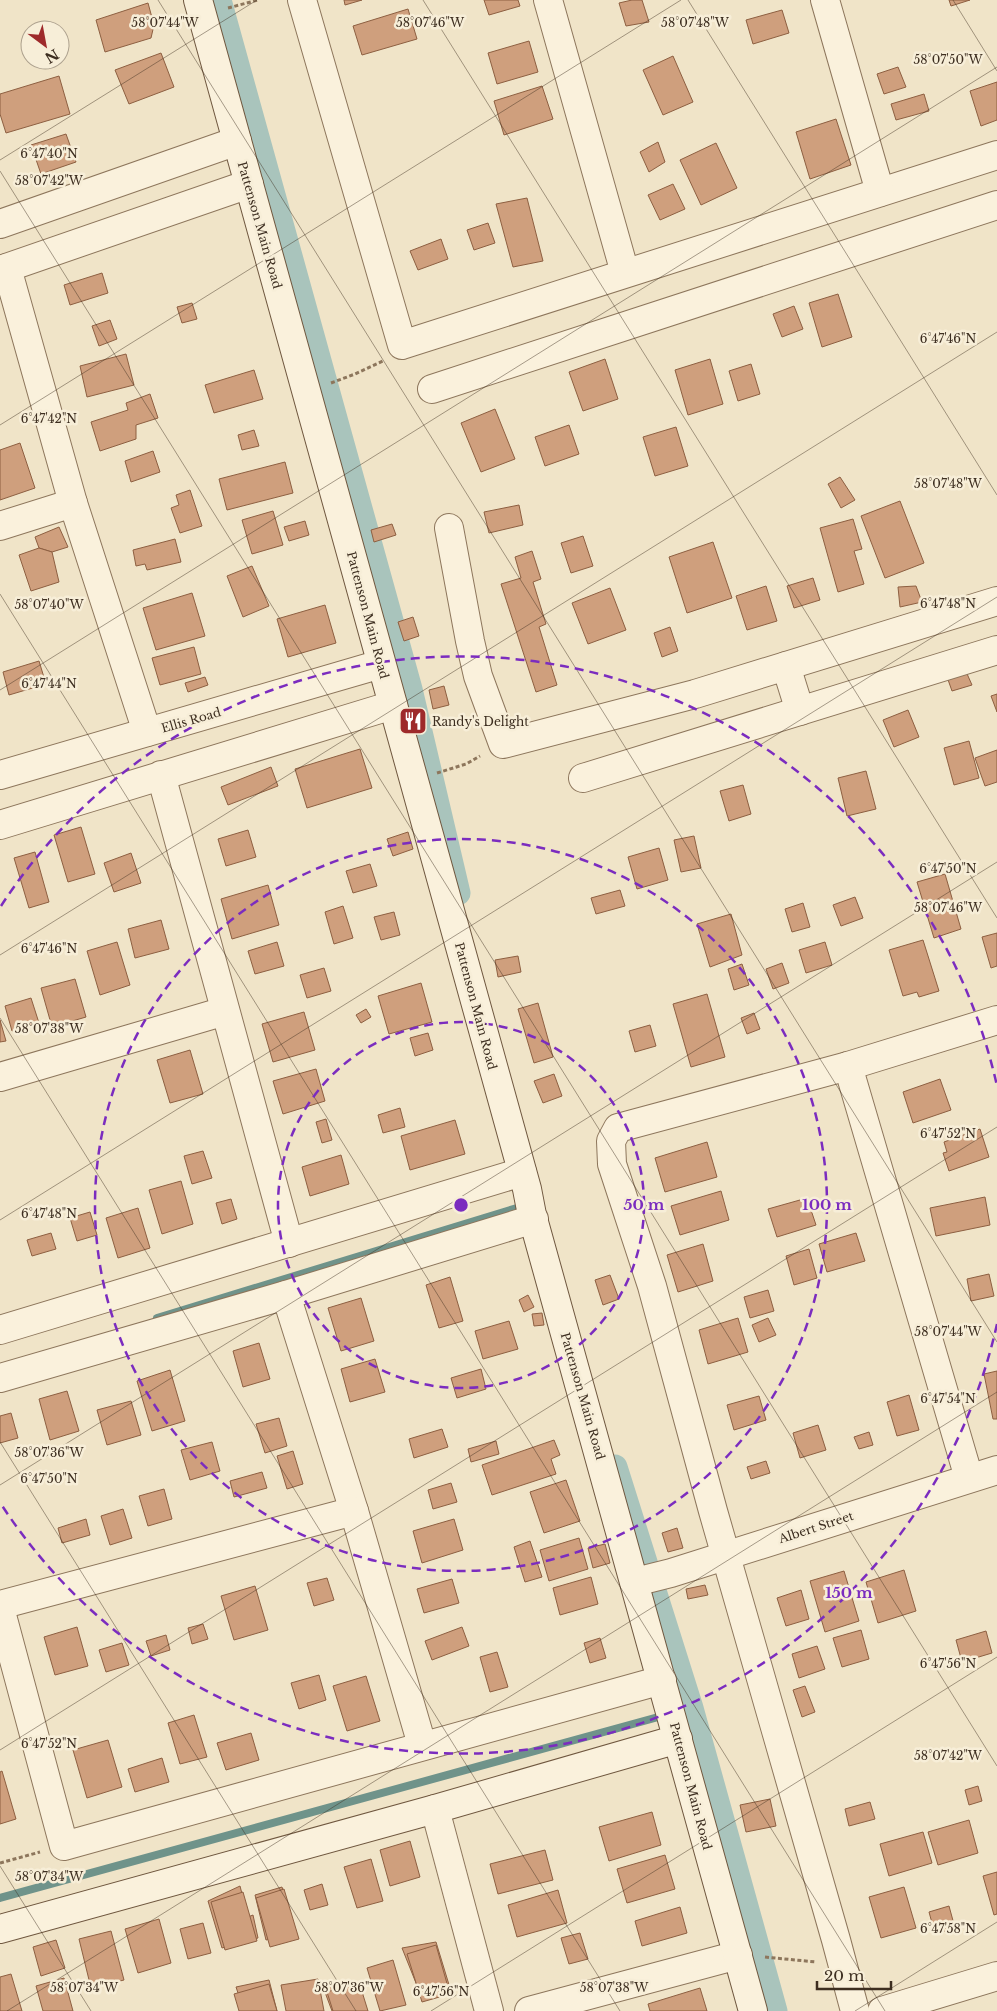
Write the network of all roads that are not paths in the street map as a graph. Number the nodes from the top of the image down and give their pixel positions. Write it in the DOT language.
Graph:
graph roads {
  1 [pos="198,0"];
  2 [pos="302,0"];
  3 [pos="548,0"];
  4 [pos="825,0"];
  5 [pos="236,141"];
  6 [pos="997,155"];
  7 [pos="249,184"];
  8 [pos="880,192"];
  9 [pos="997,205"];
  10 [pos="1,222"];
  11 [pos="4,269"];
  12 [pos="625,273"];
  13 [pos="432,389"];
  14 [pos="73,502"];
  15 [pos="0,526"];
  16 [pos="449,528"];
  17 [pos="997,601"];
  18 [pos="997,650"];
  19 [pos="381,664"];
  20 [pos="786,666"];
  21 [pos="392,705"];
  22 [pos="800,711"];
  23 [pos="147,732"];
  24 [pos="0,775"];
  25 [pos="161,775"];
  26 [pos="583,778"];
  27 [pos="0,824"];
  28 [pos="225,1011"];
  29 [pos="997,1020"];
  30 [pos="848,1066"];
  31 [pos="0,1077"];
  32 [pos="524,1181"];
  33 [pos="533,1217"];
  34 [pos="289,1243"];
  35 [pos="286,1295"];
  36 [pos="0,1330"];
  37 [pos="0,1378"];
  38 [pos="997,1470"];
  39 [pos="969,1478"];
  40 [pos="354,1512"];
  41 [pos="726,1555"];
  42 [pos="650,1578"];
  43 [pos="0,1607"];
  44 [pos="662,1680"];
  45 [pos="678,1739"];
  46 [pos="422,1745"];
  47 [pos="435,1809"];
  48 [pos="0,1929"];
  49 [pos="738,1955"];
  50 [pos="997,1976"];
  51 [pos="489,2011"];
  52 [pos="529,2011"];
  53 [pos="753,2011"];
  54 [pos="854,2011"];
  55 [pos="882,2011"];
  1 -- 5 [label="street, Pattenson Main Road"];
  2 -- 12 [label="street"];
  3 -- 12 [label="street"];
  4 -- 8 [label="street"];
  5 -- 7 [label="street, Pattenson Main Road"];
  5 -- 10 [label="street"];
  6 -- 8 [label="street"];
  7 -- 11 [label="street"];
  7 -- 19 [label="street, Pattenson Main Road"];
  8 -- 12 [label="street"];
  9 -- 13 [label="street"];
  11 -- 14 [label="street"];
  14 -- 15 [label="street"];
  14 -- 23 [label="street"];
  16 -- 20 [label="street"];
  17 -- 20 [label="street"];
  18 -- 22 [label="street"];
  19 -- 21 [label="street, Pattenson Main Road"];
  19 -- 23 [label="street, Ellis Road"];
  20 -- 22 [label="street"];
  21 -- 25 [label="street"];
  21 -- 32 [label="street, Pattenson Main Road"];
  22 -- 26 [label="street"];
  23 -- 24 [label="street, Ellis Road"];
  25 -- 27 [label="street"];
  25 -- 28 [label="street"];
  28 -- 31 [label="street"];
  28 -- 34 [label="street"];
  29 -- 30 [label="street"];
  30 -- 39 [label="street"];
  30 -- 41 [label="street"];
  32 -- 33 [label="street, Pattenson Main Road"];
  32 -- 34 [label="street"];
  33 -- 35 [label="street"];
  33 -- 42 [label="street, Pattenson Main Road"];
  34 -- 36 [label="street"];
  35 -- 37 [label="street"];
  35 -- 40 [label="street"];
  38 -- 39 [label="street, Albert Street"];
  39 -- 41 [label="street, Albert Street"];
  40 -- 43 [label="street"];
  40 -- 46 [label="street"];
  41 -- 42 [label="street, Albert Street"];
  41 -- 54 [label="street"];
  42 -- 44 [label="street, Pattenson Main Road"];
  43 -- 46 [label="street"];
  44 -- 45 [label="street, Pattenson Main Road"];
  44 -- 46 [label="street"];
  45 -- 47 [label="street"];
  45 -- 49 [label="street, Pattenson Main Road"];
  47 -- 48 [label="street"];
  47 -- 51 [label="street"];
  49 -- 52 [label="street"];
  49 -- 53 [label="street, Pattenson Main Road"];
  50 -- 55 [label="street"];
}
